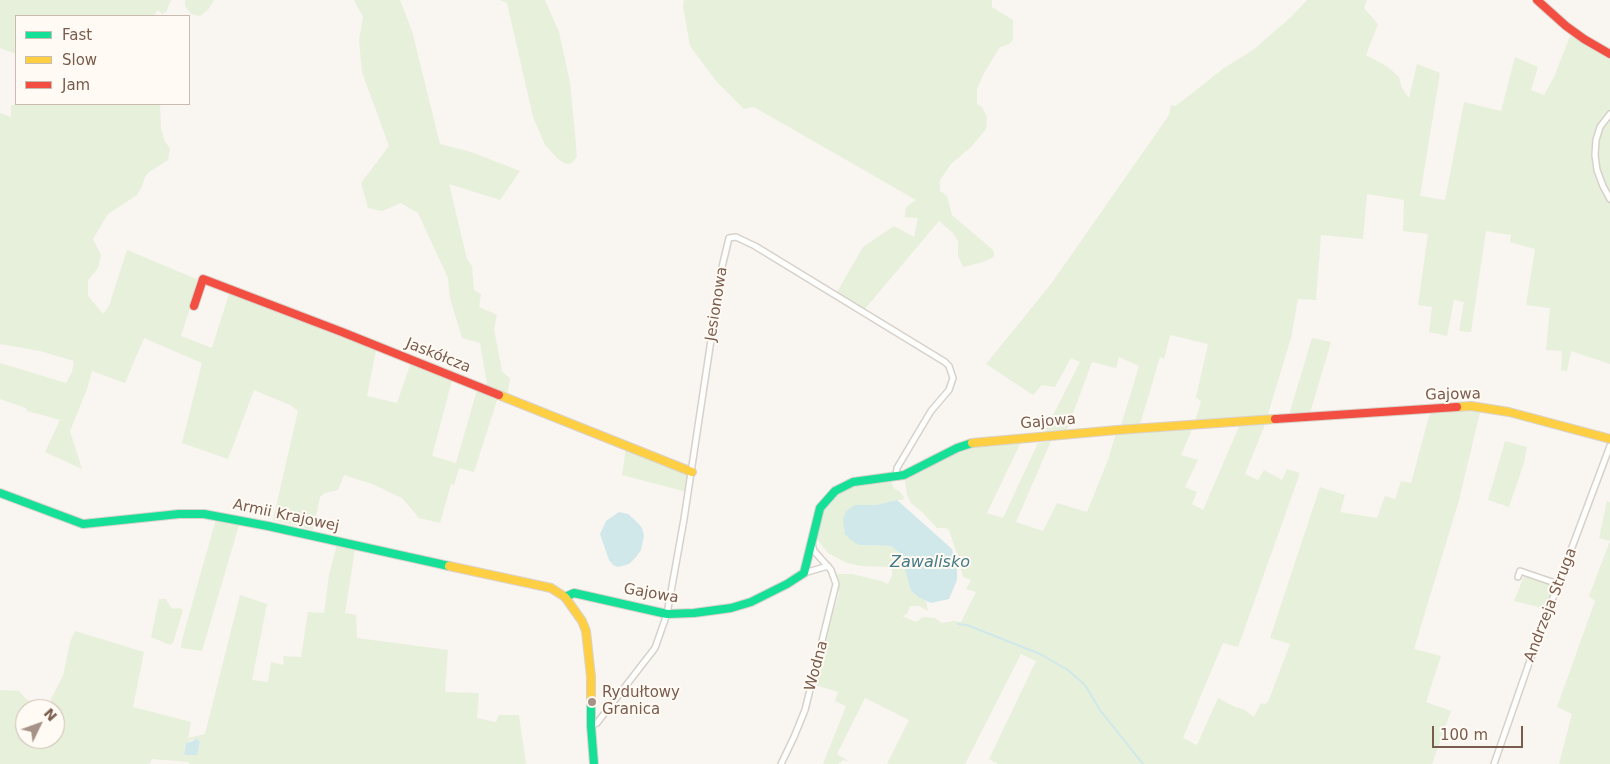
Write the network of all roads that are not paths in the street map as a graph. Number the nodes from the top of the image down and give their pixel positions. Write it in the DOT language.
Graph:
graph roads {
  1 [pos="1538,0"];
  2 [pos="1610,54"];
  3 [pos="1610,114"];
  4 [pos="1610,199"];
  5 [pos="194,306"];
  6 [pos="1610,439"];
  7 [pos="1610,446"];
  8 [pos="691,471"];
  9 [pos="896,476"];
  10 [pos="0,493"];
  11 [pos="812,543"];
  12 [pos="828,566"];
  13 [pos="804,573"];
  14 [pos="1518,577"];
  15 [pos="1558,584"];
  16 [pos="565,597"];
  17 [pos="667,614"];
  18 [pos="591,726"];
  19 [pos="594,764"];
  20 [pos="781,764"];
  21 [pos="1494,764"];
  1 -- 2 [label="street"];
  3 -- 4 [label="street"];
  5 -- 8 [label="street, Jaskółcza"];
  6 -- 9 [label="street, Gajowa"];
  7 -- 15 [label="street, Andrzeja Struga"];
  8 -- 9 [label="street, Jesionowa"];
  8 -- 17 [label="street, Jesionowa"];
  9 -- 11 [label="street, Gajowa"];
  10 -- 16 [label="street, Armii Krajowej"];
  11 -- 12 [label="street, Wodna"];
  11 -- 13 [label="street, Gajowa"];
  12 -- 13 [label="street"];
  12 -- 20 [label="street, Wodna"];
  13 -- 17 [label="street, Gajowa"];
  14 -- 15 [label="street"];
  15 -- 21 [label="street, Andrzeja Struga"];
  16 -- 17 [label="street, Gajowa"];
  16 -- 18 [label="street"];
  17 -- 18 [label="street, Jesionowa"];
  18 -- 19 [label="street"];
}
